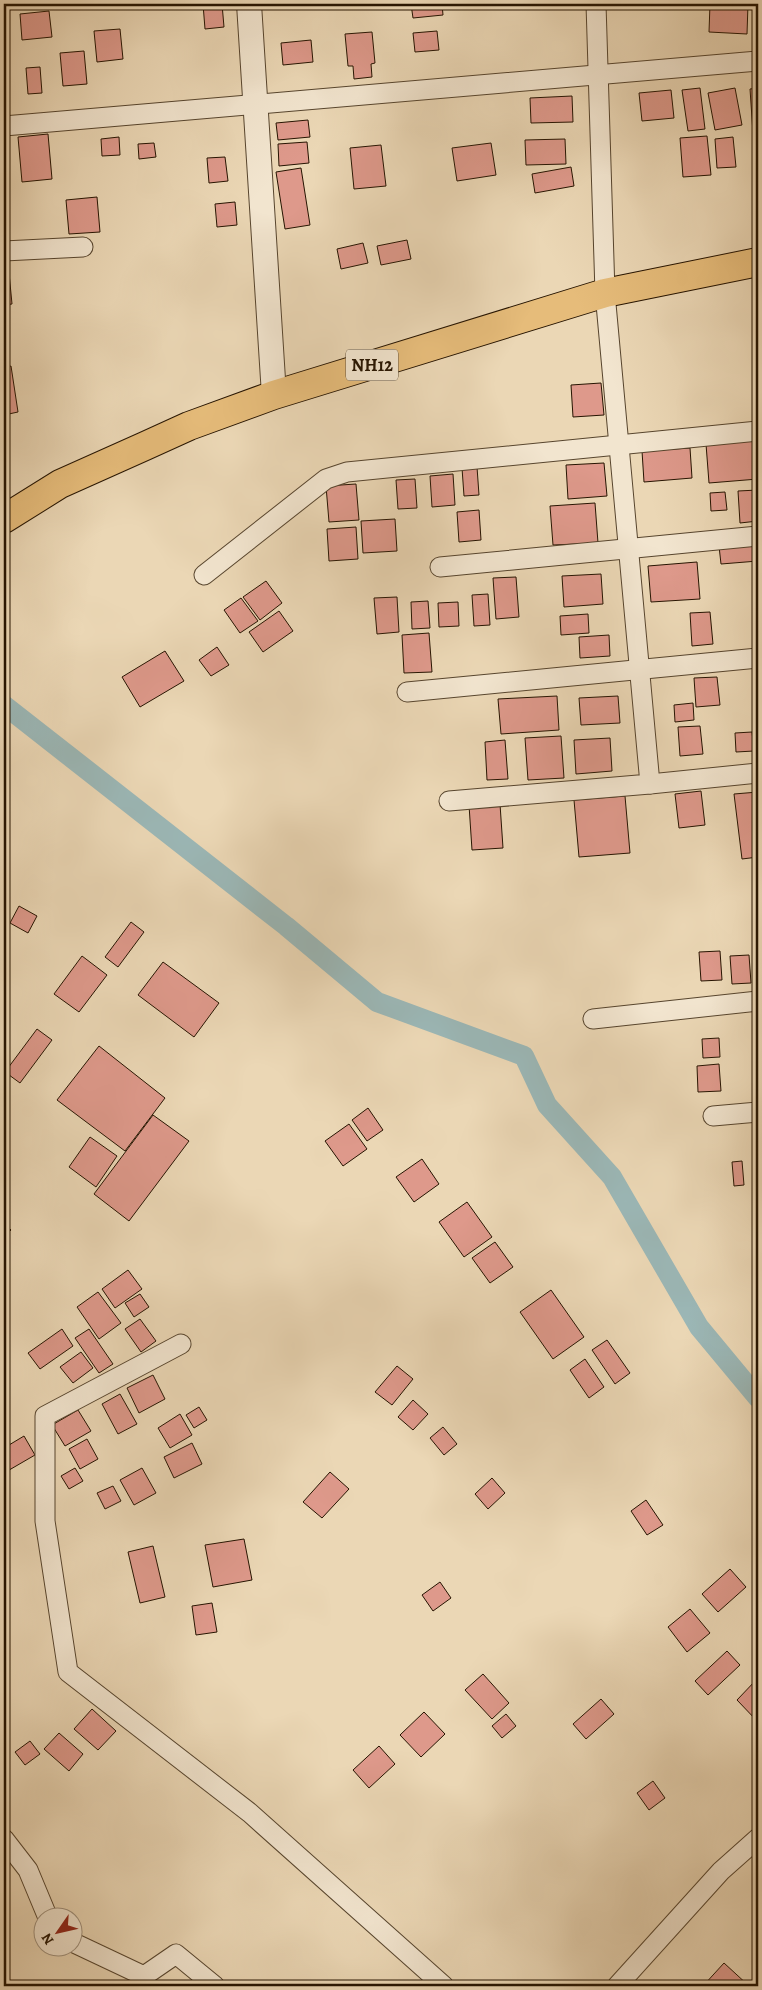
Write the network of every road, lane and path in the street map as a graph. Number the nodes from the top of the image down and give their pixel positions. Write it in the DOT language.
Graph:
graph roads {
  1 [pos="249,4"];
  2 [pos="596,4"];
  3 [pos="758,61"];
  4 [pos="599,75"];
  5 [pos="255,104"];
  6 [pos="4,126"];
  7 [pos="83,247"];
  8 [pos="4,251"];
  9 [pos="758,262"];
  10 [pos="605,293"];
  11 [pos="274,396"];
  12 [pos="758,431"];
  13 [pos="620,445"];
  14 [pos="4,519"];
  15 [pos="758,536"];
  16 [pos="630,548"];
  17 [pos="440,567"];
  18 [pos="204,574"];
  19 [pos="758,658"];
  20 [pos="641,667"];
  21 [pos="407,692"];
  22 [pos="758,773"];
  23 [pos="650,784"];
  24 [pos="449,800"];
  25 [pos="758,1001"];
  26 [pos="593,1019"];
  27 [pos="758,1112"];
  28 [pos="713,1116"];
  29 [pos="181,1344"];
  30 [pos="758,1838"];
  31 [pos="4,1840"];
  32 [pos="44,1908"];
  33 [pos="82,1947"];
  34 [pos="215,1986"];
  35 [pos="444,1986"];
  36 [pos="617,1986"];
  1 -- 5 [label="street"];
  2 -- 4 [label="street"];
  3 -- 4 [label="street"];
  4 -- 5 [label="street"];
  4 -- 10 [label="street"];
  5 -- 6 [label="street"];
  5 -- 11 [label="street"];
  7 -- 8 [label="street"];
  9 -- 10 [label="highway, NH12"];
  10 -- 11 [label="highway, NH12"];
  10 -- 13 [label="street"];
  11 -- 14 [label="highway, NH12"];
  12 -- 13 [label="street"];
  13 -- 16 [label="street"];
  13 -- 18 [label="street"];
  15 -- 16 [label="street"];
  16 -- 17 [label="street"];
  16 -- 20 [label="street"];
  19 -- 20 [label="street"];
  20 -- 21 [label="street"];
  20 -- 23 [label="street"];
  22 -- 23 [label="street"];
  23 -- 24 [label="street"];
  25 -- 26 [label="street"];
  27 -- 28 [label="street"];
  29 -- 35 [label="street"];
  30 -- 36 [label="street"];
  31 -- 32 [label="street"];
  33 -- 34 [label="street"];
}
